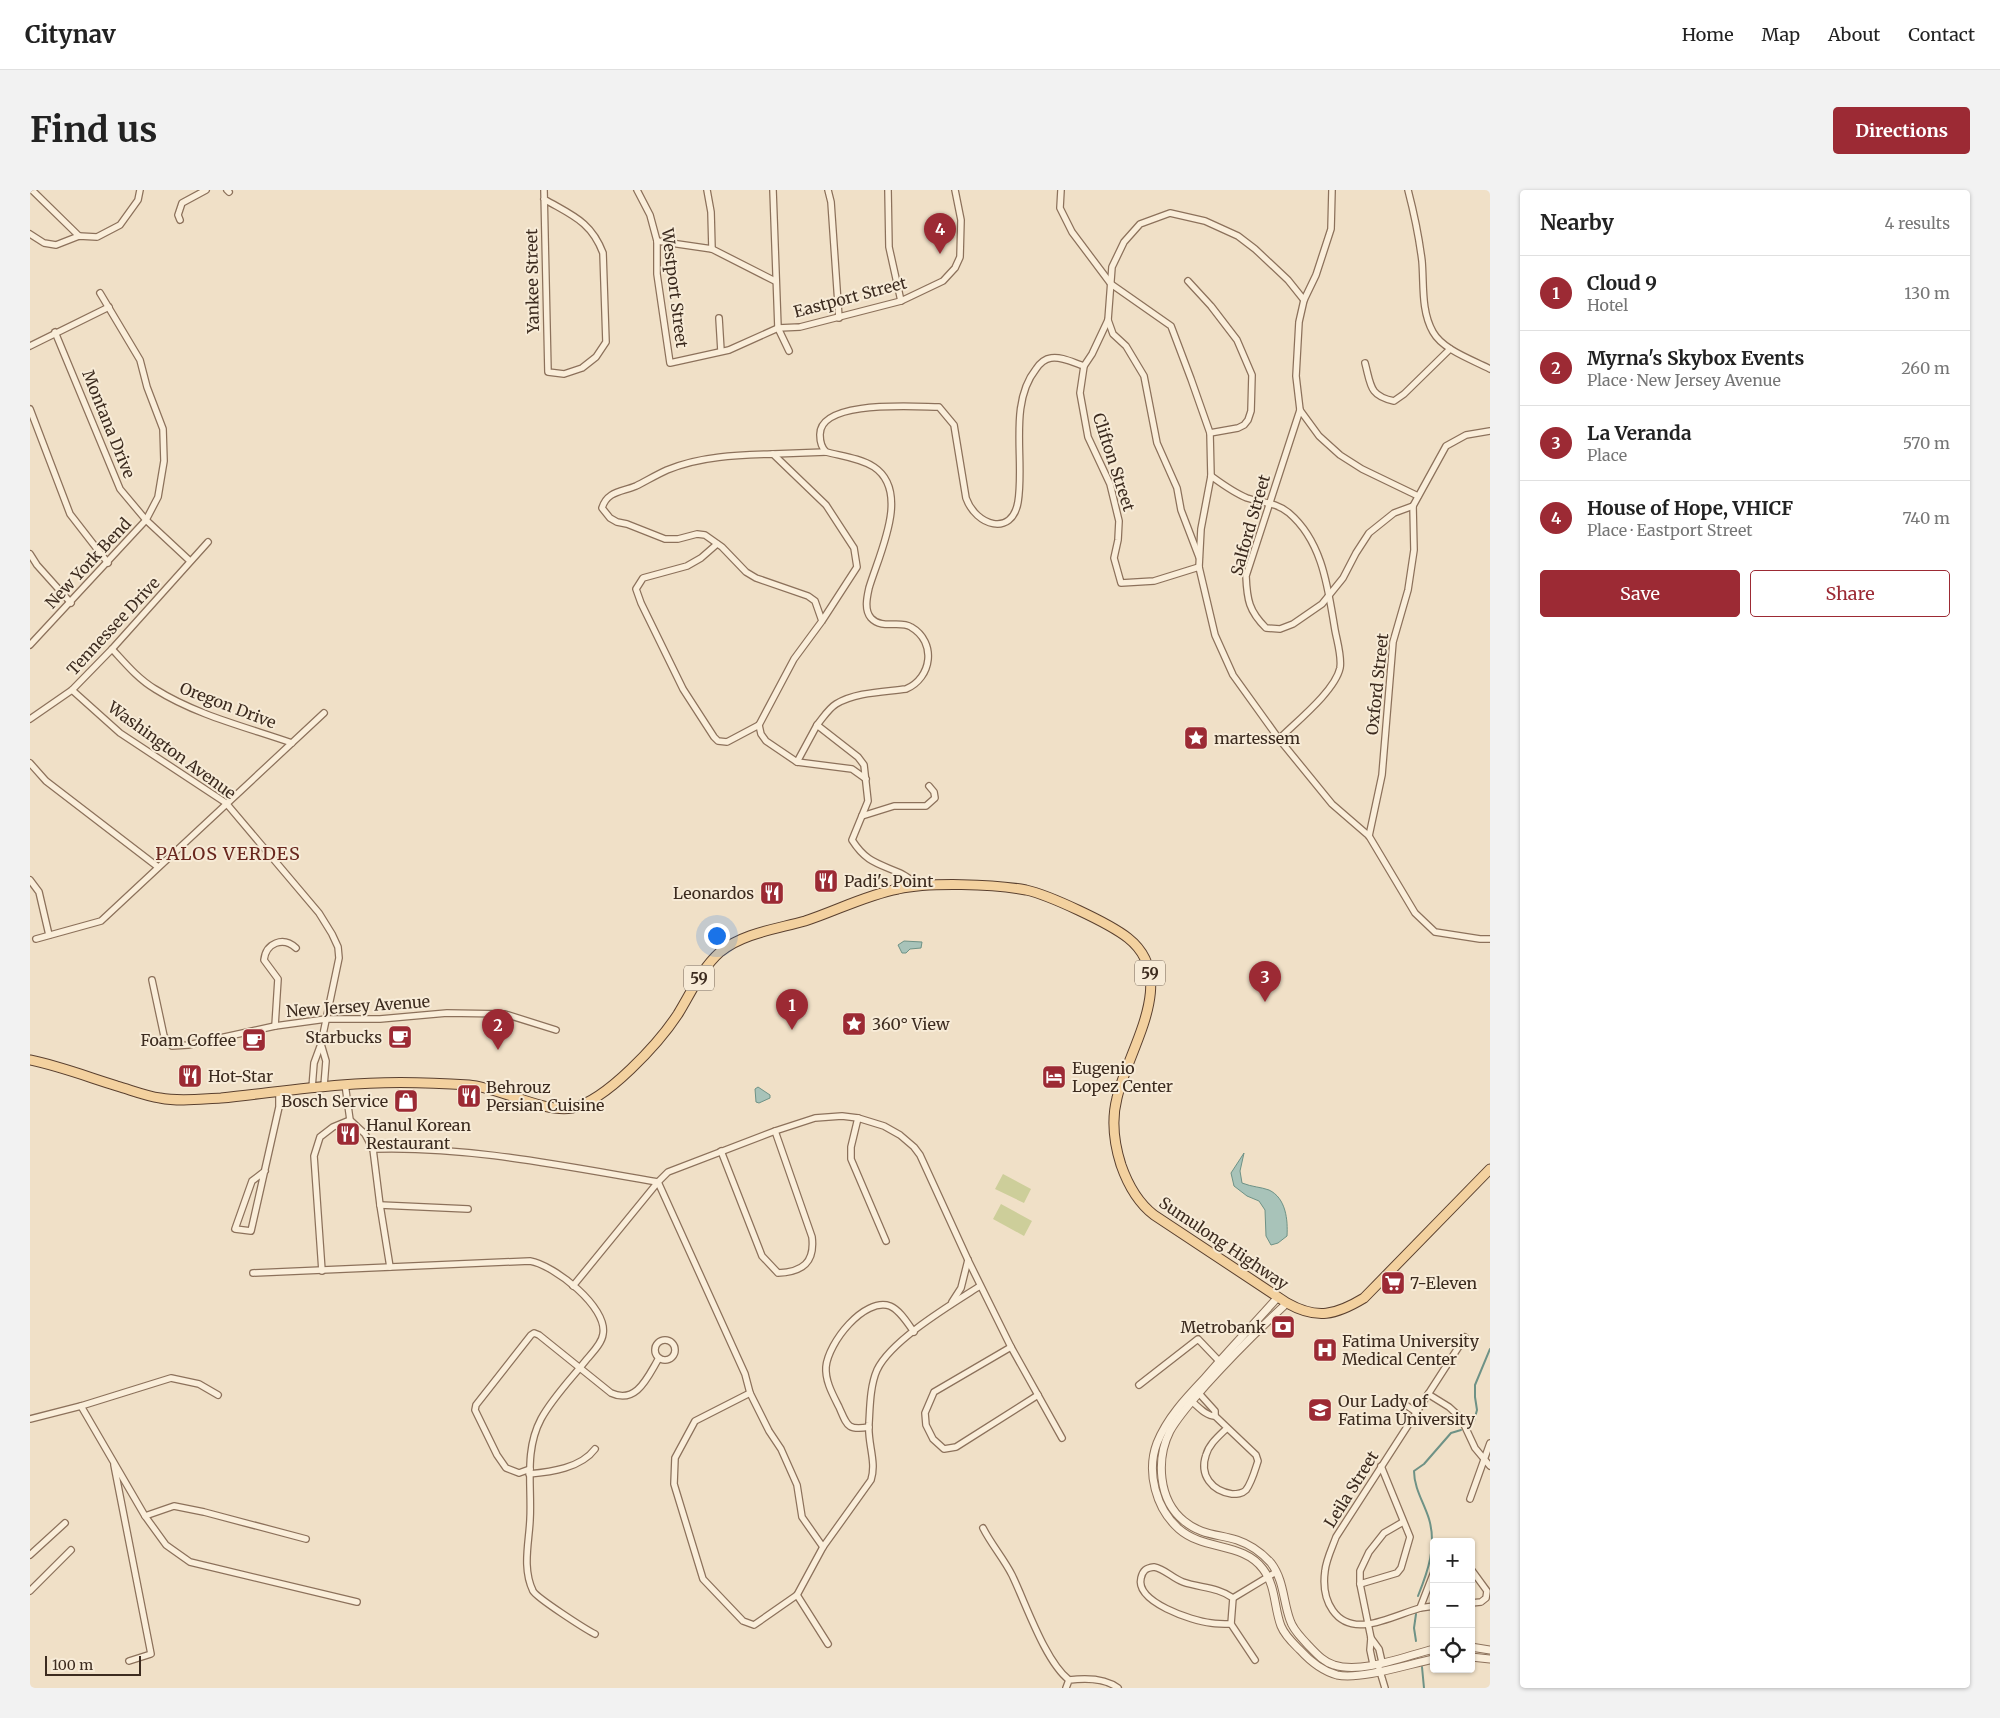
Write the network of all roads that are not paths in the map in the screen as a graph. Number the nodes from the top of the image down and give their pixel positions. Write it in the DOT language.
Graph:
graph roads {
  1 [pos="32,190"];
  2 [pos="140,190"];
  3 [pos="206,190"];
  4 [pos="544,190"];
  5 [pos="637,190"];
  6 [pos="707,190"];
  7 [pos="773,190"];
  8 [pos="828,190"];
  9 [pos="888,190"];
  10 [pos="955,190"];
  11 [pos="1061,190"];
  12 [pos="1332,190"];
  13 [pos="1408,190"];
  14 [pos="544,199"];
  15 [pos="180,220"];
  16 [pos="30,234"];
  17 [pos="79,236"];
  18 [pos="657,241"];
  19 [pos="712,249"];
  20 [pos="775,281"];
  21 [pos="1188,281"];
  22 [pos="1111,284"];
  23 [pos="100,293"];
  24 [pos="1304,300"];
  25 [pos="901,301"];
  26 [pos="109,307"];
  27 [pos="719,318"];
  28 [pos="839,318"];
  29 [pos="1108,320"];
  30 [pos="778,328"];
  31 [pos="55,332"];
  32 [pos="30,346"];
  33 [pos="1450,349"];
  34 [pos="789,350"];
  35 [pos="721,351"];
  36 [pos="670,363"];
  37 [pos="1365,363"];
  38 [pos="1084,366"];
  39 [pos="1490,369"];
  40 [pos="30,409"];
  41 [pos="1300,410"];
  42 [pos="1490,431"];
  43 [pos="1210,433"];
  44 [pos="826,452"];
  45 [pos="773,454"];
  46 [pos="1211,476"];
  47 [pos="1418,496"];
  48 [pos="1270,503"];
  49 [pos="1413,506"];
  50 [pos="146,520"];
  51 [pos="208,542"];
  52 [pos="717,544"];
  53 [pos="30,554"];
  54 [pos="1199,558"];
  55 [pos="190,561"];
  56 [pos="108,563"];
  57 [pos="1199,567"];
  58 [pos="1330,596"];
  59 [pos="71,603"];
  60 [pos="822,621"];
  61 [pos="30,645"];
  62 [pos="112,649"];
  63 [pos="72,690"];
  64 [pos="324,713"];
  65 [pos="30,719"];
  66 [pos="759,725"];
  67 [pos="817,725"];
  68 [pos="1278,739"];
  69 [pos="292,743"];
  70 [pos="797,762"];
  71 [pos="30,763"];
  72 [pos="866,779"];
  73 [pos="929,786"];
  74 [pos="226,803"];
  75 [pos="862,816"];
  76 [pos="1369,836"];
  77 [pos="158,867"];
  78 [pos="30,880"];
  79 [pos="920,886"];
  80 [pos="49,935"];
  81 [pos="36,939"];
  82 [pos="1490,939"];
  83 [pos="296,948"];
  84 [pos="152,980"];
  85 [pos="326,1019"];
  86 [pos="275,1026"];
  87 [pos="556,1030"];
  88 [pos="321,1044"];
  89 [pos="30,1060"];
  90 [pos="345,1084"];
  91 [pos="324,1086"];
  92 [pos="312,1088"];
  93 [pos="279,1092"];
  94 [pos="858,1118"];
  95 [pos="350,1120"];
  96 [pos="775,1131"];
  97 [pos="373,1149"];
  98 [pos="722,1151"];
  99 [pos="1490,1169"];
  100 [pos="265,1171"];
  101 [pos="658,1182"];
  102 [pos="380,1205"];
  103 [pos="468,1209"];
  104 [pos="886,1241"];
  105 [pos="968,1260"];
  106 [pos="390,1266"];
  107 [pos="322,1271"];
  108 [pos="253,1273"];
  109 [pos="573,1286"];
  110 [pos="980,1286"];
  111 [pos="1278,1298"];
  112 [pos="1287,1303"];
  113 [pos="950,1305"];
  114 [pos="914,1332"];
  115 [pos="1465,1336"];
  116 [pos="1243,1341"];
  117 [pos="1011,1347"];
  118 [pos="659,1358"];
  119 [pos="1219,1361"];
  120 [pos="580,1368"];
  121 [pos="1140,1385"];
  122 [pos="1197,1391"];
  123 [pos="750,1393"];
  124 [pos="1428,1394"];
  125 [pos="218,1395"];
  126 [pos="1038,1395"];
  127 [pos="1397,1399"];
  128 [pos="1189,1400"];
  129 [pos="80,1406"];
  130 [pos="1416,1412"];
  131 [pos="1215,1416"];
  132 [pos="30,1419"];
  133 [pos="869,1427"];
  134 [pos="1227,1428"];
  135 [pos="1062,1438"];
  136 [pos="1490,1443"];
  137 [pos="595,1449"];
  138 [pos="112,1458"];
  139 [pos="1484,1460"];
  140 [pos="1381,1466"];
  141 [pos="1490,1466"];
  142 [pos="529,1471"];
  143 [pos="1470,1500"];
  144 [pos="145,1516"];
  145 [pos="1403,1522"];
  146 [pos="65,1523"];
  147 [pos="982,1528"];
  148 [pos="306,1539"];
  149 [pos="823,1547"];
  150 [pos="72,1550"];
  151 [pos="30,1555"];
  152 [pos="1276,1572"];
  153 [pos="1475,1574"];
  154 [pos="1268,1577"];
  155 [pos="1430,1582"];
  156 [pos="1360,1584"];
  157 [pos="30,1591"];
  158 [pos="797,1595"];
  159 [pos="1233,1598"];
  160 [pos="357,1602"];
  161 [pos="1475,1603"];
  162 [pos="1430,1607"];
  163 [pos="1420,1608"];
  164 [pos="1231,1624"];
  165 [pos="1368,1624"];
  166 [pos="595,1634"];
  167 [pos="1371,1638"];
  168 [pos="828,1644"];
  169 [pos="1475,1648"];
  170 [pos="1430,1650"];
  171 [pos="1490,1650"];
  172 [pos="1475,1657"];
  173 [pos="1430,1659"];
  174 [pos="1490,1659"];
  175 [pos="129,1660"];
  176 [pos="1255,1660"];
  177 [pos="1378,1665"];
  178 [pos="1069,1680"];
  179 [pos="1066,1688"];
  180 [pos="1118,1688"];
  181 [pos="1385,1688"];
  1 -- 17 [label="street"];
  2 -- 17 [label="street"];
  3 -- 15 [label="street"];
  4 -- 14 [label="street, Yankee Street"];
  5 -- 18 [label="street, Westport Street"];
  6 -- 19 [label="street"];
  7 -- 20 [label="street"];
  8 -- 28 [label="street"];
  9 -- 25 [label="street"];
  10 -- 25 [label="street, Eastport Street"];
  11 -- 22 [label="street"];
  12 -- 24 [label="street"];
  13 -- 33 [label="street"];
  14 -- 14 [label="street, Yankee Street"];
  16 -- 17 [label="street"];
  18 -- 19 [label="street"];
  18 -- 36 [label="street, Westport Street"];
  19 -- 20 [label="street"];
  20 -- 30 [label="street"];
  21 -- 43 [label="street"];
  22 -- 24 [label="street, Clifton Street"];
  22 -- 29 [label="street, Clifton Street"];
  22 -- 43 [label="street"];
  23 -- 26 [label="street, New York Bend"];
  24 -- 41 [label="street"];
  25 -- 28 [label="street, Eastport Street"];
  26 -- 31 [label="street"];
  26 -- 50 [label="street, New York Bend"];
  27 -- 35 [label="street"];
  28 -- 30 [label="street, Eastport Street"];
  29 -- 38 [label="street, Clifton Street"];
  29 -- 54 [label="street"];
  30 -- 34 [label="street"];
  30 -- 35 [label="street, Eastport Street"];
  31 -- 32 [label="street"];
  31 -- 50 [label="street, Montana Drive"];
  33 -- 37 [label="street"];
  33 -- 39 [label="street"];
  35 -- 36 [label="street, Eastport Street"];
  38 -- 44 [label="street"];
  38 -- 57 [label="street, Clifton Street"];
  40 -- 56 [label="street"];
  41 -- 47 [label="street"];
  41 -- 48 [label="street, Salford Street"];
  42 -- 47 [label="street"];
  43 -- 46 [label="street"];
  44 -- 45 [label="street"];
  44 -- 67 [label="street"];
  45 -- 52 [label="street"];
  45 -- 60 [label="street"];
  46 -- 48 [label="street"];
  46 -- 54 [label="street"];
  47 -- 49 [label="street"];
  48 -- 58 [label="street"];
  48 -- 58 [label="street, Salford Street"];
  49 -- 58 [label="street, Salford Street"];
  49 -- 76 [label="street, Oxford Street"];
  50 -- 55 [label="street, Montana Drive"];
  50 -- 56 [label="street, New York Bend"];
  51 -- 55 [label="street, Tennessee Drive"];
  52 -- 60 [label="street"];
  52 -- 66 [label="street"];
  53 -- 59 [label="street"];
  54 -- 57 [label="street"];
  55 -- 62 [label="street, Tennessee Drive"];
  56 -- 59 [label="street, New York Bend"];
  57 -- 68 [label="street"];
  58 -- 68 [label="street"];
  59 -- 61 [label="street, New York Bend"];
  60 -- 66 [label="street"];
  62 -- 63 [label="street, Tennessee Drive"];
  62 -- 69 [label="street, Oregon Drive"];
  63 -- 65 [label="street, Tennessee Drive"];
  63 -- 74 [label="street, Washington Avenue"];
  64 -- 69 [label="street"];
  66 -- 70 [label="street"];
  67 -- 70 [label="street"];
  67 -- 72 [label="street"];
  68 -- 76 [label="street"];
  69 -- 74 [label="street"];
  70 -- 72 [label="street"];
  71 -- 77 [label="street"];
  72 -- 75 [label="street"];
  73 -- 75 [label="street"];
  74 -- 77 [label="street"];
  74 -- 85 [label="street, Washington Avenue"];
  75 -- 79 [label="street"];
  76 -- 82 [label="street"];
  77 -- 80 [label="street"];
  78 -- 80 [label="street"];
  79 -- 90 [label="main road, Sumulong Highway / 59"];
  79 -- 111 [label="main road, Sumulong Highway / 59"];
  80 -- 81 [label="street"];
  83 -- 86 [label="street"];
  84 -- 86 [label="street, New Jersey Avenue"];
  85 -- 86 [label="street, New Jersey Avenue"];
  85 -- 87 [label="street, New Jersey Avenue"];
  85 -- 88 [label="street, Washington Avenue"];
  88 -- 91 [label="street, Washington Avenue"];
  88 -- 92 [label="street, Washington Avenue"];
  89 -- 93 [label="main road, Sumulong Highway / 59"];
  90 -- 91 [label="main road, Sumulong Highway / 59"];
  90 -- 95 [label="street"];
  91 -- 92 [label="main road, Sumulong Highway / 59"];
  92 -- 93 [label="main road, Sumulong Highway / 59"];
  93 -- 100 [label="street"];
  94 -- 96 [label="street"];
  94 -- 104 [label="street"];
  94 -- 105 [label="street"];
  95 -- 97 [label="street"];
  95 -- 107 [label="street"];
  96 -- 98 [label="street"];
  96 -- 98 [label="street"];
  97 -- 101 [label="street"];
  97 -- 102 [label="street"];
  98 -- 101 [label="street"];
  99 -- 112 [label="main road, Sumulong Highway / 59"];
  100 -- 100 [label="street"];
  101 -- 109 [label="street"];
  101 -- 123 [label="street"];
  102 -- 103 [label="street"];
  102 -- 106 [label="street"];
  105 -- 110 [label="street"];
  105 -- 113 [label="street"];
  106 -- 107 [label="street"];
  106 -- 109 [label="street"];
  107 -- 108 [label="street"];
  109 -- 120 [label="street"];
  110 -- 113 [label="street"];
  110 -- 117 [label="street"];
  111 -- 112 [label="main road, Sumulong Highway / 59"];
  111 -- 116 [label="street"];
  112 -- 116 [label="street"];
  113 -- 114 [label="street"];
  114 -- 133 [label="street"];
  114 -- 133 [label="street"];
  115 -- 124 [label="street, Leila Street"];
  116 -- 119 [label="street"];
  116 -- 122 [label="street"];
  117 -- 126 [label="street"];
  117 -- 126 [label="street"];
  118 -- 120 [label="street"];
  119 -- 121 [label="street"];
  119 -- 122 [label="street"];
  120 -- 142 [label="street"];
  120 -- 142 [label="street"];
  122 -- 128 [label="street"];
  122 -- 131 [label="street"];
  123 -- 149 [label="street"];
  123 -- 158 [label="street"];
  124 -- 130 [label="street, Leila Street"];
  124 -- 139 [label="street"];
  125 -- 129 [label="street"];
  126 -- 135 [label="street"];
  127 -- 130 [label="street"];
  128 -- 131 [label="street"];
  128 -- 152 [label="street"];
  128 -- 154 [label="street"];
  129 -- 132 [label="street"];
  129 -- 138 [label="street"];
  130 -- 140 [label="street, Leila Street"];
  131 -- 134 [label="street"];
  133 -- 149 [label="street"];
  134 -- 134 [label="street"];
  136 -- 139 [label="street"];
  137 -- 142 [label="street"];
  138 -- 144 [label="street"];
  138 -- 175 [label="street"];
  139 -- 141 [label="street"];
  139 -- 143 [label="street"];
  140 -- 145 [label="street"];
  140 -- 165 [label="street, Leila Street"];
  142 -- 166 [label="street"];
  144 -- 148 [label="street"];
  144 -- 160 [label="street"];
  145 -- 156 [label="street"];
  145 -- 156 [label="street"];
  146 -- 151 [label="street"];
  147 -- 178 [label="street"];
  149 -- 158 [label="street"];
  150 -- 157 [label="street"];
  152 -- 154 [label="street"];
  152 -- 177 [label="street"];
  153 -- 161 [label="street"];
  154 -- 159 [label="street"];
  154 -- 177 [label="street"];
  155 -- 163 [label="street"];
  156 -- 165 [label="street"];
  158 -- 168 [label="street"];
  159 -- 164 [label="street"];
  159 -- 164 [label="street"];
  162 -- 163 [label="street, Leila Street"];
  163 -- 165 [label="street, Leila Street"];
  164 -- 176 [label="street"];
  165 -- 167 [label="street"];
  167 -- 177 [label="street"];
  167 -- 177 [label="street"];
  169 -- 171 [label="street"];
  170 -- 177 [label="street"];
  172 -- 174 [label="street"];
  173 -- 177 [label="street"];
  177 -- 181 [label="street"];
  178 -- 179 [label="street"];
  178 -- 180 [label="street"];
}
